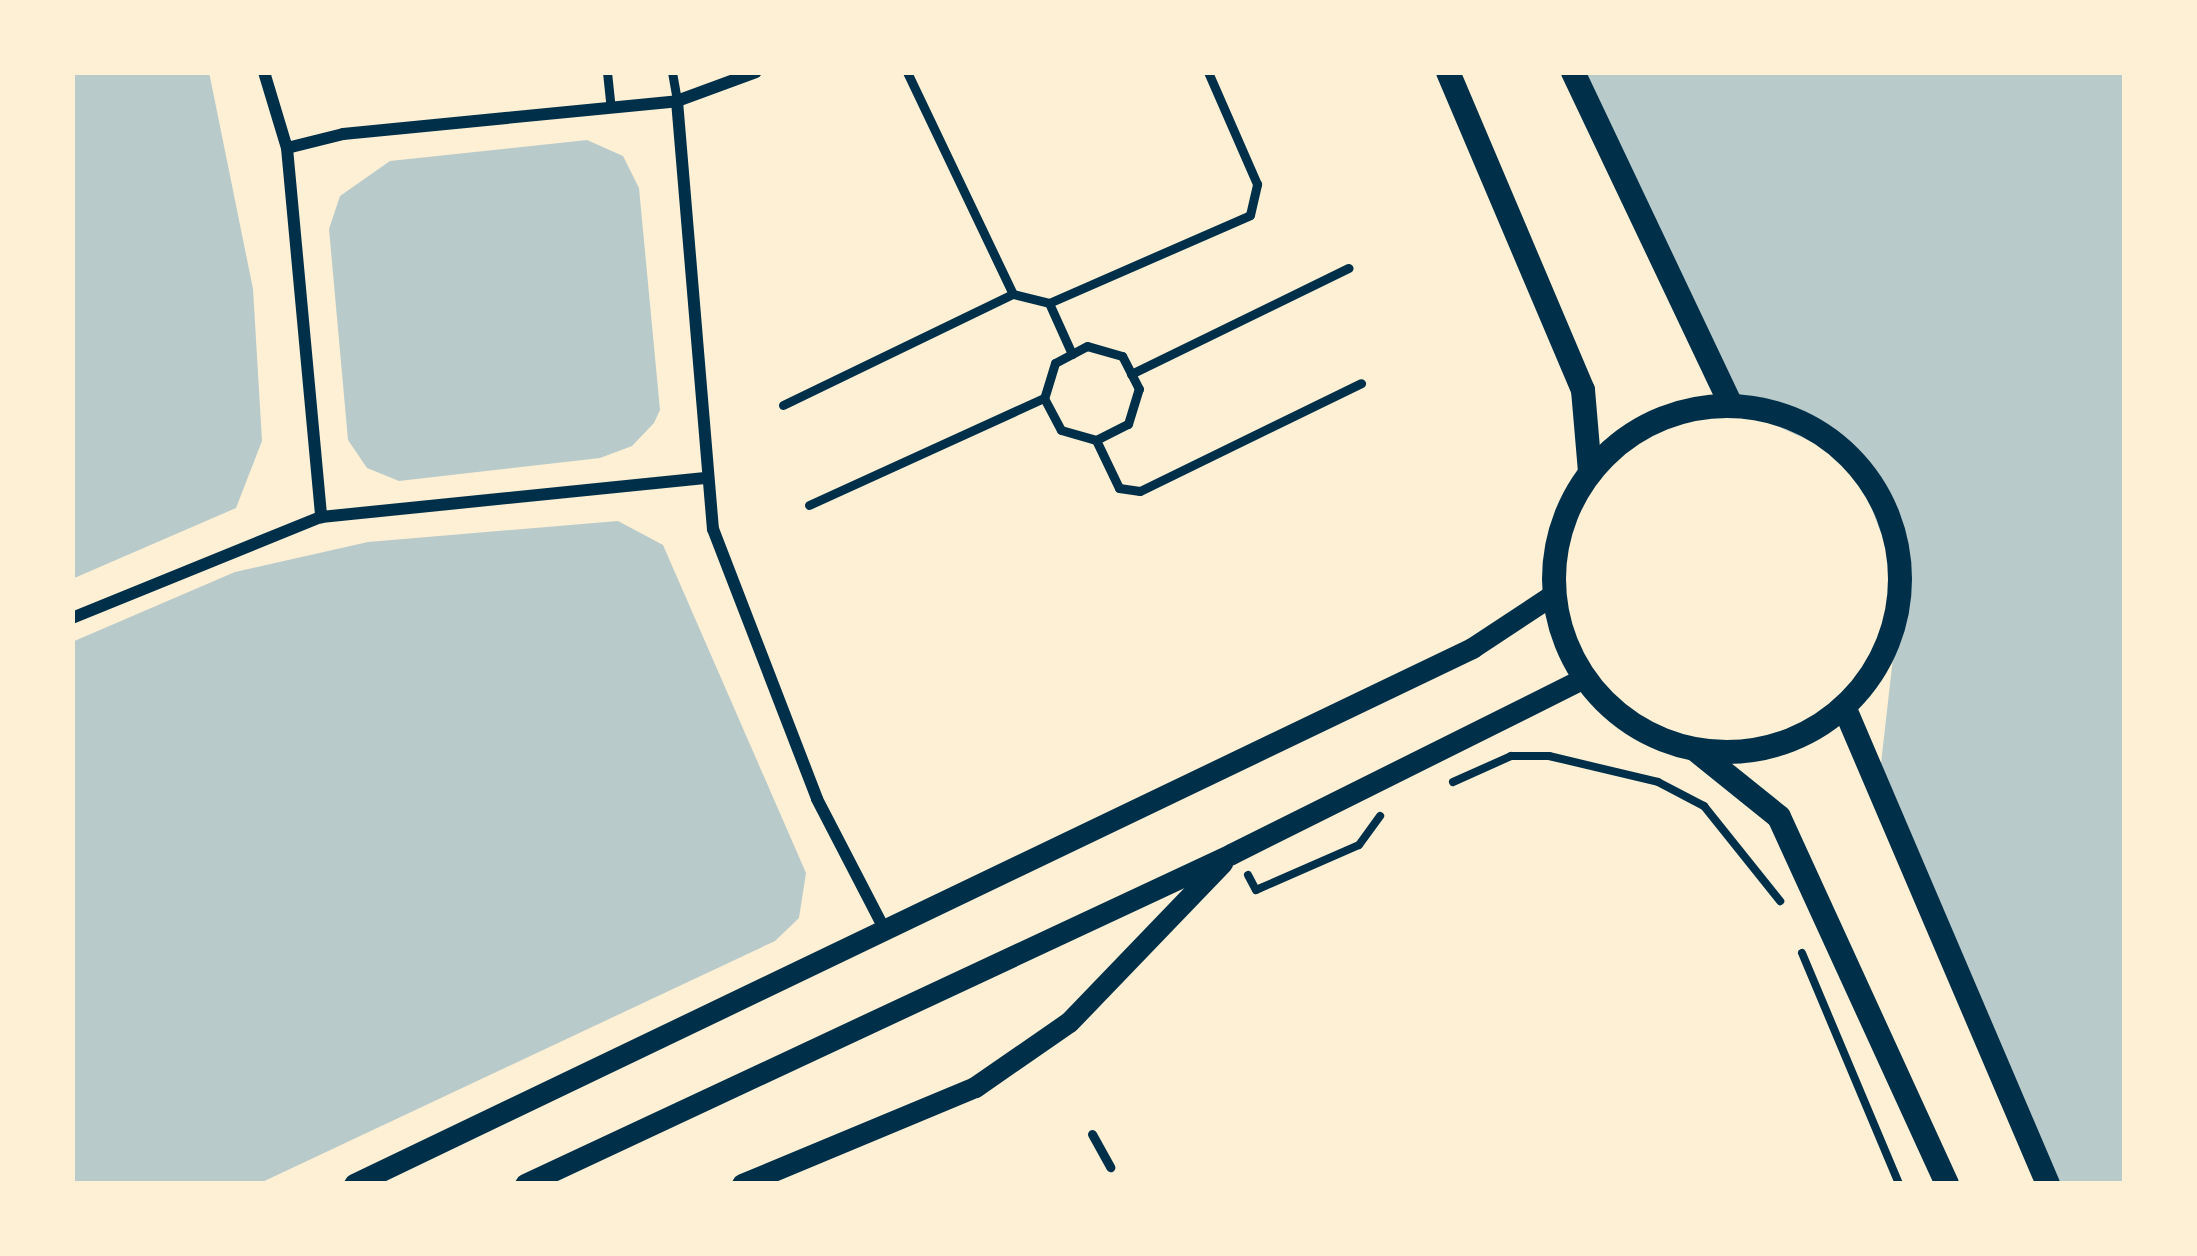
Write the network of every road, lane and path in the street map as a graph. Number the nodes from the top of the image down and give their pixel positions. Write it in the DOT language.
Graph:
graph roads {
  1 [pos="264,72"];
  2 [pos="607,72"];
  3 [pos="672,72"];
  4 [pos="756,72"];
  5 [pos="907,72"];
  6 [pos="1208,72"];
  7 [pos="1448,72"];
  8 [pos="1573,72"];
  9 [pos="677,101"];
  10 [pos="611,111"];
  11 [pos="287,148"];
  12 [pos="1348,268"];
  13 [pos="1013,294"];
  14 [pos="1049,303"];
  15 [pos="1072,354"];
  16 [pos="1131,374"];
  17 [pos="1361,383"];
  18 [pos="1045,398"];
  19 [pos="783,404"];
  20 [pos="1731,405"];
  21 [pos="1096,440"];
  22 [pos="1590,472"];
  23 [pos="705,478"];
  24 [pos="809,505"];
  25 [pos="321,518"];
  26 [pos="1554,594"];
  27 [pos="72,618"];
  28 [pos="1584,678"];
  29 [pos="1845,709"];
  30 [pos="1697,751"];
  31 [pos="1447,784"];
  32 [pos="1383,812"];
  33 [pos="1234,852"];
  34 [pos="1789,923"];
  35 [pos="886,932"];
  36 [pos="1798,945"];
  37 [pos="1092,1134"];
  38 [pos="1110,1167"];
  39 [pos="354,1184"];
  40 [pos="524,1184"];
  41 [pos="742,1184"];
  42 [pos="1899,1184"];
  43 [pos="1947,1184"];
  44 [pos="2048,1184"];
  1 -- 11 [label="street"];
  2 -- 10 [label="lane"];
  3 -- 9 [label="lane"];
  4 -- 9 [label="street"];
  5 -- 13 [label="lane"];
  6 -- 14 [label="lane"];
  7 -- 22 [label="main road"];
  8 -- 20 [label="main road"];
  9 -- 10 [label="street"];
  9 -- 23 [label="street"];
  10 -- 11 [label="street"];
  11 -- 25 [label="street"];
  12 -- 16 [label="lane"];
  13 -- 14 [label="lane"];
  13 -- 19 [label="lane"];
  14 -- 15 [label="lane"];
  15 -- 16 [label="lane"];
  15 -- 18 [label="lane"];
  16 -- 21 [label="lane"];
  17 -- 21 [label="lane"];
  18 -- 21 [label="lane"];
  18 -- 24 [label="lane"];
  20 -- 22 [label="main road"];
  20 -- 29 [label="main road"];
  22 -- 26 [label="main road"];
  23 -- 25 [label="street"];
  23 -- 35 [label="street"];
  25 -- 27 [label="street"];
  26 -- 28 [label="main road"];
  26 -- 35 [label="street"];
  28 -- 30 [label="main road"];
  28 -- 33 [label="street"];
  29 -- 30 [label="main road"];
  29 -- 44 [label="main road"];
  30 -- 43 [label="main road"];
  31 -- 34 [label="path"];
  32 -- 33 [label="path"];
  33 -- 40 [label="street"];
  33 -- 41 [label="street"];
  35 -- 39 [label="street"];
  36 -- 42 [label="path"];
  37 -- 38 [label="lane"];
}
